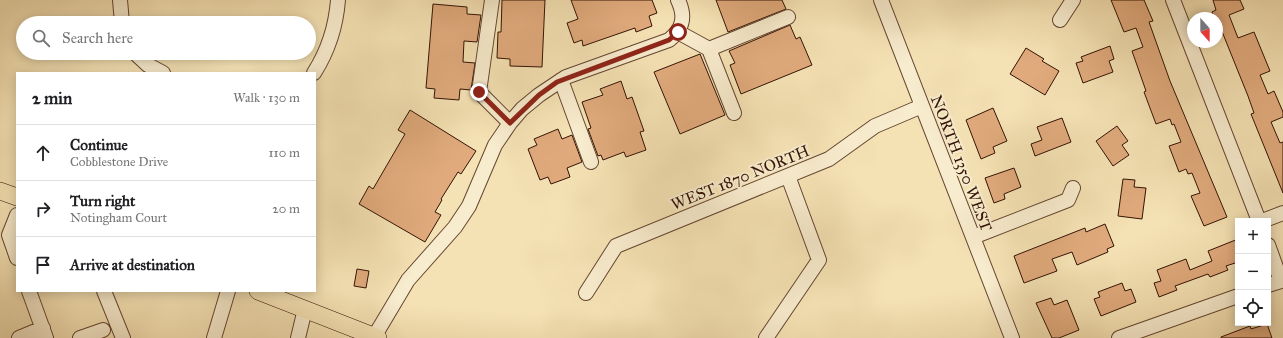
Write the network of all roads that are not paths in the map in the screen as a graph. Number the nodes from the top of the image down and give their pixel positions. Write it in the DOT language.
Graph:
graph roads {
  1 [pos="120,0"];
  2 [pos="338,0"];
  3 [pos="492,0"];
  4 [pos="678,0"];
  5 [pos="881,0"];
  6 [pos="1073,0"];
  7 [pos="1173,0"];
  8 [pos="121,16"];
  9 [pos="788,17"];
  10 [pos="1060,20"];
  11 [pos="678,32"];
  12 [pos="709,49"];
  13 [pos="143,60"];
  14 [pos="161,72"];
  15 [pos="315,72"];
  16 [pos="561,80"];
  17 [pos="922,106"];
  18 [pos="734,113"];
  19 [pos="510,123"];
  20 [pos="591,162"];
  21 [pos="788,176"];
  22 [pos="1073,188"];
  23 [pos="0,191"];
  24 [pos="16,198"];
  25 [pos="1283,213"];
  26 [pos="16,218"];
  27 [pos="1260,218"];
  28 [pos="1269,218"];
  29 [pos="973,237"];
  30 [pos="1271,253"];
  31 [pos="16,255"];
  32 [pos="1271,284"];
  33 [pos="29,292"];
  34 [pos="104,292"];
  35 [pos="228,292"];
  36 [pos="261,292"];
  37 [pos="586,293"];
  38 [pos="1235,297"];
  39 [pos="305,309"];
  40 [pos="103,330"];
  41 [pos="44,333"];
  42 [pos="19,338"];
  43 [pos="80,338"];
  44 [pos="123,338"];
  45 [pos="214,338"];
  46 [pos="298,338"];
  47 [pos="376,338"];
  48 [pos="766,338"];
  49 [pos="1012,338"];
  50 [pos="1119,338"];
  1 -- 8 [label="street"];
  2 -- 15 [label="street"];
  3 -- 19 [label="street"];
  4 -- 11 [label="street"];
  5 -- 17 [label="street, NORTH 1350 WEST"];
  6 -- 10 [label="street"];
  7 -- 27 [label="street"];
  9 -- 12 [label="street"];
  11 -- 12 [label="street"];
  11 -- 16 [label="street"];
  12 -- 18 [label="street"];
  13 -- 14 [label="street"];
  16 -- 19 [label="street"];
  16 -- 20 [label="street"];
  17 -- 21 [label="street, WEST 1870 NORTH"];
  17 -- 29 [label="street, NORTH 1350 WEST"];
  19 -- 47 [label="street"];
  21 -- 37 [label="street, WEST 1870 NORTH"];
  21 -- 48 [label="street"];
  22 -- 29 [label="street"];
  23 -- 24 [label="main road"];
  25 -- 28 [label="street"];
  26 -- 31 [label="street"];
  29 -- 49 [label="street, NORTH 1350 WEST"];
  30 -- 32 [label="street"];
  33 -- 41 [label="street"];
  34 -- 44 [label="street"];
  35 -- 45 [label="street"];
  36 -- 39 [label="main road"];
  38 -- 50 [label="street"];
  39 -- 46 [label="street"];
  39 -- 47 [label="main road"];
  40 -- 43 [label="street"];
  41 -- 42 [label="street"];
}
